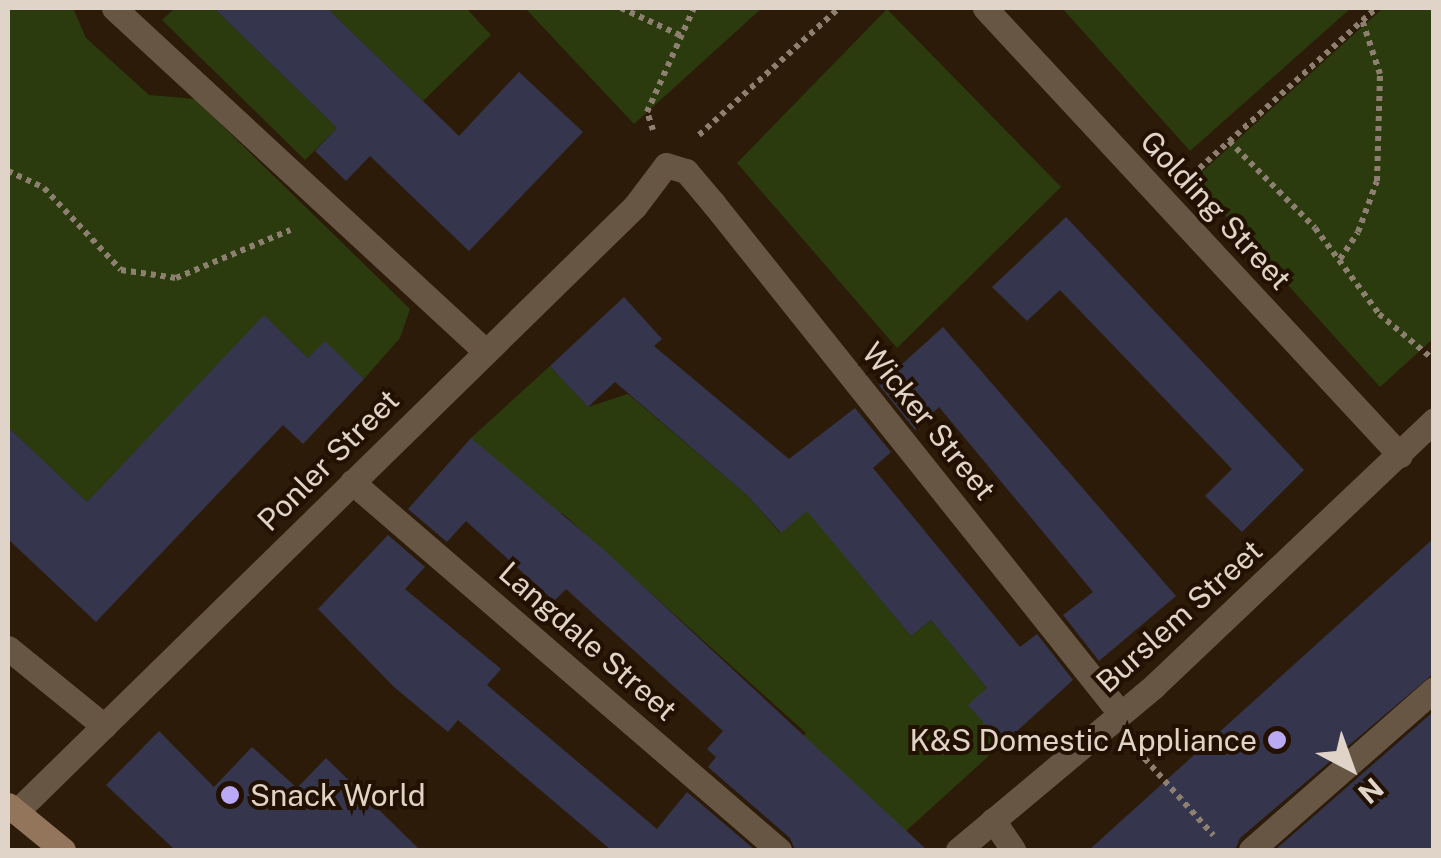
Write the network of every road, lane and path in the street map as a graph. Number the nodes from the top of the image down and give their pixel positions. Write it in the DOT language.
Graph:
graph roads {
  1 [pos="114,8"];
  2 [pos="621,8"];
  3 [pos="694,8"];
  4 [pos="839,8"];
  5 [pos="986,8"];
  6 [pos="1376,8"];
  7 [pos="1362,20"];
  8 [pos="682,36"];
  9 [pos="1229,141"];
  10 [pos="676,168"];
  11 [pos="8,171"];
  12 [pos="1162,201"];
  13 [pos="328,206"];
  14 [pos="1340,258"];
  15 [pos="485,351"];
  16 [pos="1434,360"];
  17 [pos="1434,420"];
  18 [pos="1400,455"];
  19 [pos="352,482"];
  20 [pos="8,648"];
  21 [pos="1434,689"];
  22 [pos="1116,717"];
  23 [pos="104,726"];
  24 [pos="12,809"];
  25 [pos="992,820"];
  26 [pos="63,850"];
  27 [pos="779,850"];
  28 [pos="958,850"];
  29 [pos="1013,850"];
  30 [pos="1227,850"];
  31 [pos="1252,850"];
  1 -- 13 [label="street"];
  2 -- 8 [label="path"];
  3 -- 8 [label="path"];
  4 -- 10 [label="path"];
  5 -- 12 [label="street, Golding Street"];
  6 -- 7 [label="path"];
  7 -- 9 [label="path"];
  7 -- 14 [label="path"];
  8 -- 10 [label="path"];
  9 -- 12 [label="path"];
  9 -- 14 [label="path"];
  10 -- 15 [label="street, Ponler Street"];
  10 -- 22 [label="street, Wicker Street"];
  11 -- 13 [label="path"];
  12 -- 18 [label="street, Golding Street"];
  13 -- 15 [label="street"];
  14 -- 16 [label="path"];
  15 -- 19 [label="street, Ponler Street"];
  17 -- 18 [label="street, Burslem Street"];
  18 -- 22 [label="street, Burslem Street"];
  19 -- 23 [label="street, Ponler Street"];
  19 -- 27 [label="street, Langdale Street"];
  20 -- 23 [label="street"];
  21 -- 31 [label="street"];
  22 -- 25 [label="street, Burslem Street"];
  22 -- 30 [label="path"];
  23 -- 24 [label="street, Ponler Street"];
  24 -- 26 [label="main road"];
  25 -- 28 [label="street, Burslem Street"];
  25 -- 29 [label="street"];
}
